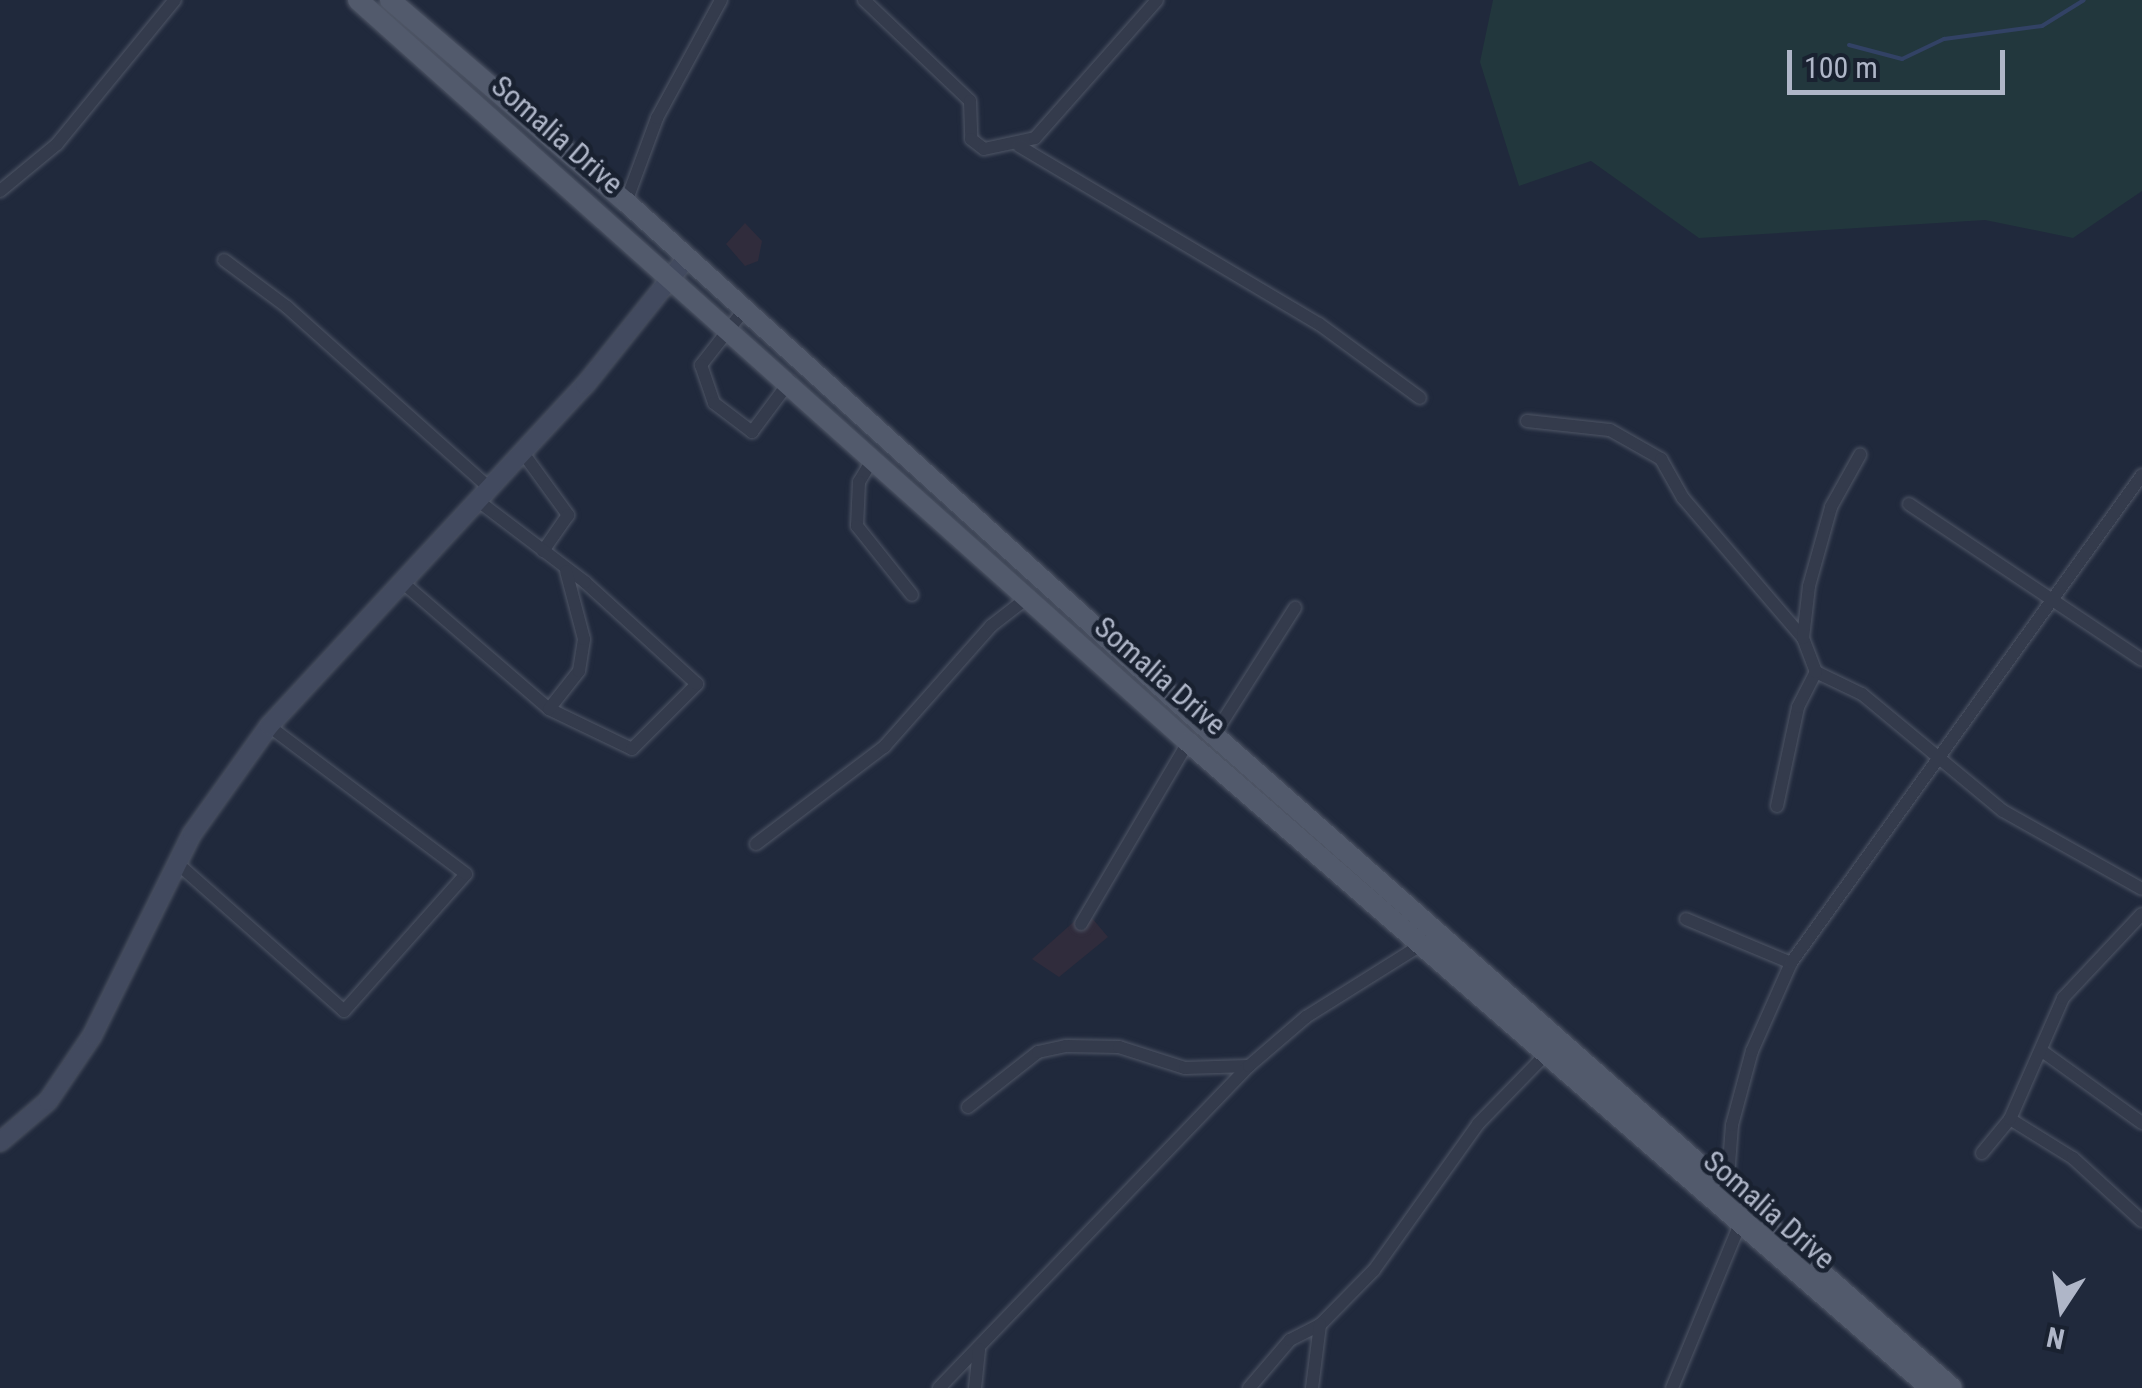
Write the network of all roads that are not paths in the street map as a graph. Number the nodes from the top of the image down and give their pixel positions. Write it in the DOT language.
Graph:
graph roads {
  1 [pos="175,0"];
  2 [pos="358,0"];
  3 [pos="390,0"];
  4 [pos="721,0"];
  5 [pos="864,0"];
  6 [pos="1157,0"];
  7 [pos="1019,146"];
  8 [pos="0,190"];
  9 [pos="626,202"];
  10 [pos="224,260"];
  11 [pos="685,260"];
  12 [pos="669,279"];
  13 [pos="744,310"];
  14 [pos="729,327"];
  15 [pos="790,381"];
  16 [pos="1420,398"];
  17 [pos="1526,421"];
  18 [pos="524,453"];
  19 [pos="1860,455"];
  20 [pos="874,456"];
  21 [pos="2142,474"];
  22 [pos="483,494"];
  23 [pos="1910,504"];
  24 [pos="543,550"];
  25 [pos="563,564"];
  26 [pos="402,582"];
  27 [pos="912,594"];
  28 [pos="1027,598"];
  29 [pos="2050,603"];
  30 [pos="1294,608"];
  31 [pos="1803,638"];
  32 [pos="2142,660"];
  33 [pos="1816,672"];
  34 [pos="549,709"];
  35 [pos="269,726"];
  36 [pos="1214,735"];
  37 [pos="1188,742"];
  38 [pos="1938,764"];
  39 [pos="1777,806"];
  40 [pos="756,844"];
  41 [pos="177,863"];
  42 [pos="2142,889"];
  43 [pos="2142,914"];
  44 [pos="1686,919"];
  45 [pos="1082,924"];
  46 [pos="1422,945"];
  47 [pos="1791,963"];
  48 [pos="2042,1051"];
  49 [pos="1545,1055"];
  50 [pos="1249,1066"];
  51 [pos="968,1106"];
  52 [pos="2010,1119"];
  53 [pos="2142,1123"];
  54 [pos="0,1142"];
  55 [pos="1982,1153"];
  56 [pos="1727,1190"];
  57 [pos="2142,1221"];
  58 [pos="1739,1226"];
  59 [pos="1320,1325"];
  60 [pos="980,1346"];
  61 [pos="939,1388"];
  62 [pos="975,1388"];
  63 [pos="1249,1388"];
  64 [pos="1312,1388"];
  65 [pos="1672,1388"];
  66 [pos="1930,1388"];
  67 [pos="1952,1388"];
  1 -- 8 [label="street"];
  2 -- 12 [label="main road, Somalia Drive"];
  3 -- 9 [label="main road, Somalia Drive"];
  4 -- 9 [label="street"];
  5 -- 7 [label="street"];
  6 -- 7 [label="street"];
  7 -- 16 [label="street"];
  9 -- 11 [label="main road, Somalia Drive"];
  10 -- 22 [label="street"];
  11 -- 12 [label="street"];
  11 -- 13 [label="main road, Somalia Drive"];
  12 -- 14 [label="main road, Somalia Drive"];
  12 -- 18 [label="street"];
  13 -- 14 [label="street"];
  13 -- 36 [label="main road, Somalia Drive"];
  14 -- 15 [label="main road, Somalia Drive"];
  14 -- 15 [label="street"];
  15 -- 20 [label="main road, Somalia Drive"];
  17 -- 31 [label="street"];
  18 -- 22 [label="street"];
  18 -- 24 [label="street"];
  19 -- 31 [label="street"];
  20 -- 27 [label="street"];
  20 -- 28 [label="main road, Somalia Drive"];
  21 -- 29 [label="street"];
  22 -- 24 [label="street"];
  22 -- 26 [label="street"];
  23 -- 29 [label="street"];
  24 -- 25 [label="street"];
  25 -- 34 [label="street"];
  25 -- 34 [label="street"];
  26 -- 34 [label="street"];
  26 -- 35 [label="street"];
  28 -- 37 [label="main road, Somalia Drive"];
  28 -- 40 [label="street"];
  29 -- 32 [label="street"];
  29 -- 38 [label="street"];
  30 -- 36 [label="street"];
  31 -- 33 [label="street"];
  33 -- 38 [label="street"];
  33 -- 39 [label="street"];
  35 -- 41 [label="street"];
  35 -- 41 [label="street"];
  36 -- 56 [label="main road, Somalia Drive"];
  37 -- 45 [label="street"];
  37 -- 46 [label="main road, Somalia Drive"];
  38 -- 42 [label="street"];
  38 -- 47 [label="street"];
  41 -- 54 [label="street"];
  43 -- 48 [label="street"];
  44 -- 47 [label="street"];
  46 -- 49 [label="main road, Somalia Drive"];
  46 -- 50 [label="street"];
  47 -- 56 [label="street"];
  48 -- 52 [label="street"];
  48 -- 53 [label="street"];
  49 -- 58 [label="main road, Somalia Drive"];
  49 -- 59 [label="street"];
  50 -- 51 [label="street"];
  50 -- 60 [label="street"];
  52 -- 55 [label="street"];
  52 -- 57 [label="street"];
  56 -- 67 [label="main road, Somalia Drive"];
  58 -- 65 [label="street"];
  58 -- 66 [label="main road, Somalia Drive"];
  59 -- 63 [label="street"];
  59 -- 64 [label="street"];
  60 -- 61 [label="street"];
  60 -- 62 [label="street"];
}
